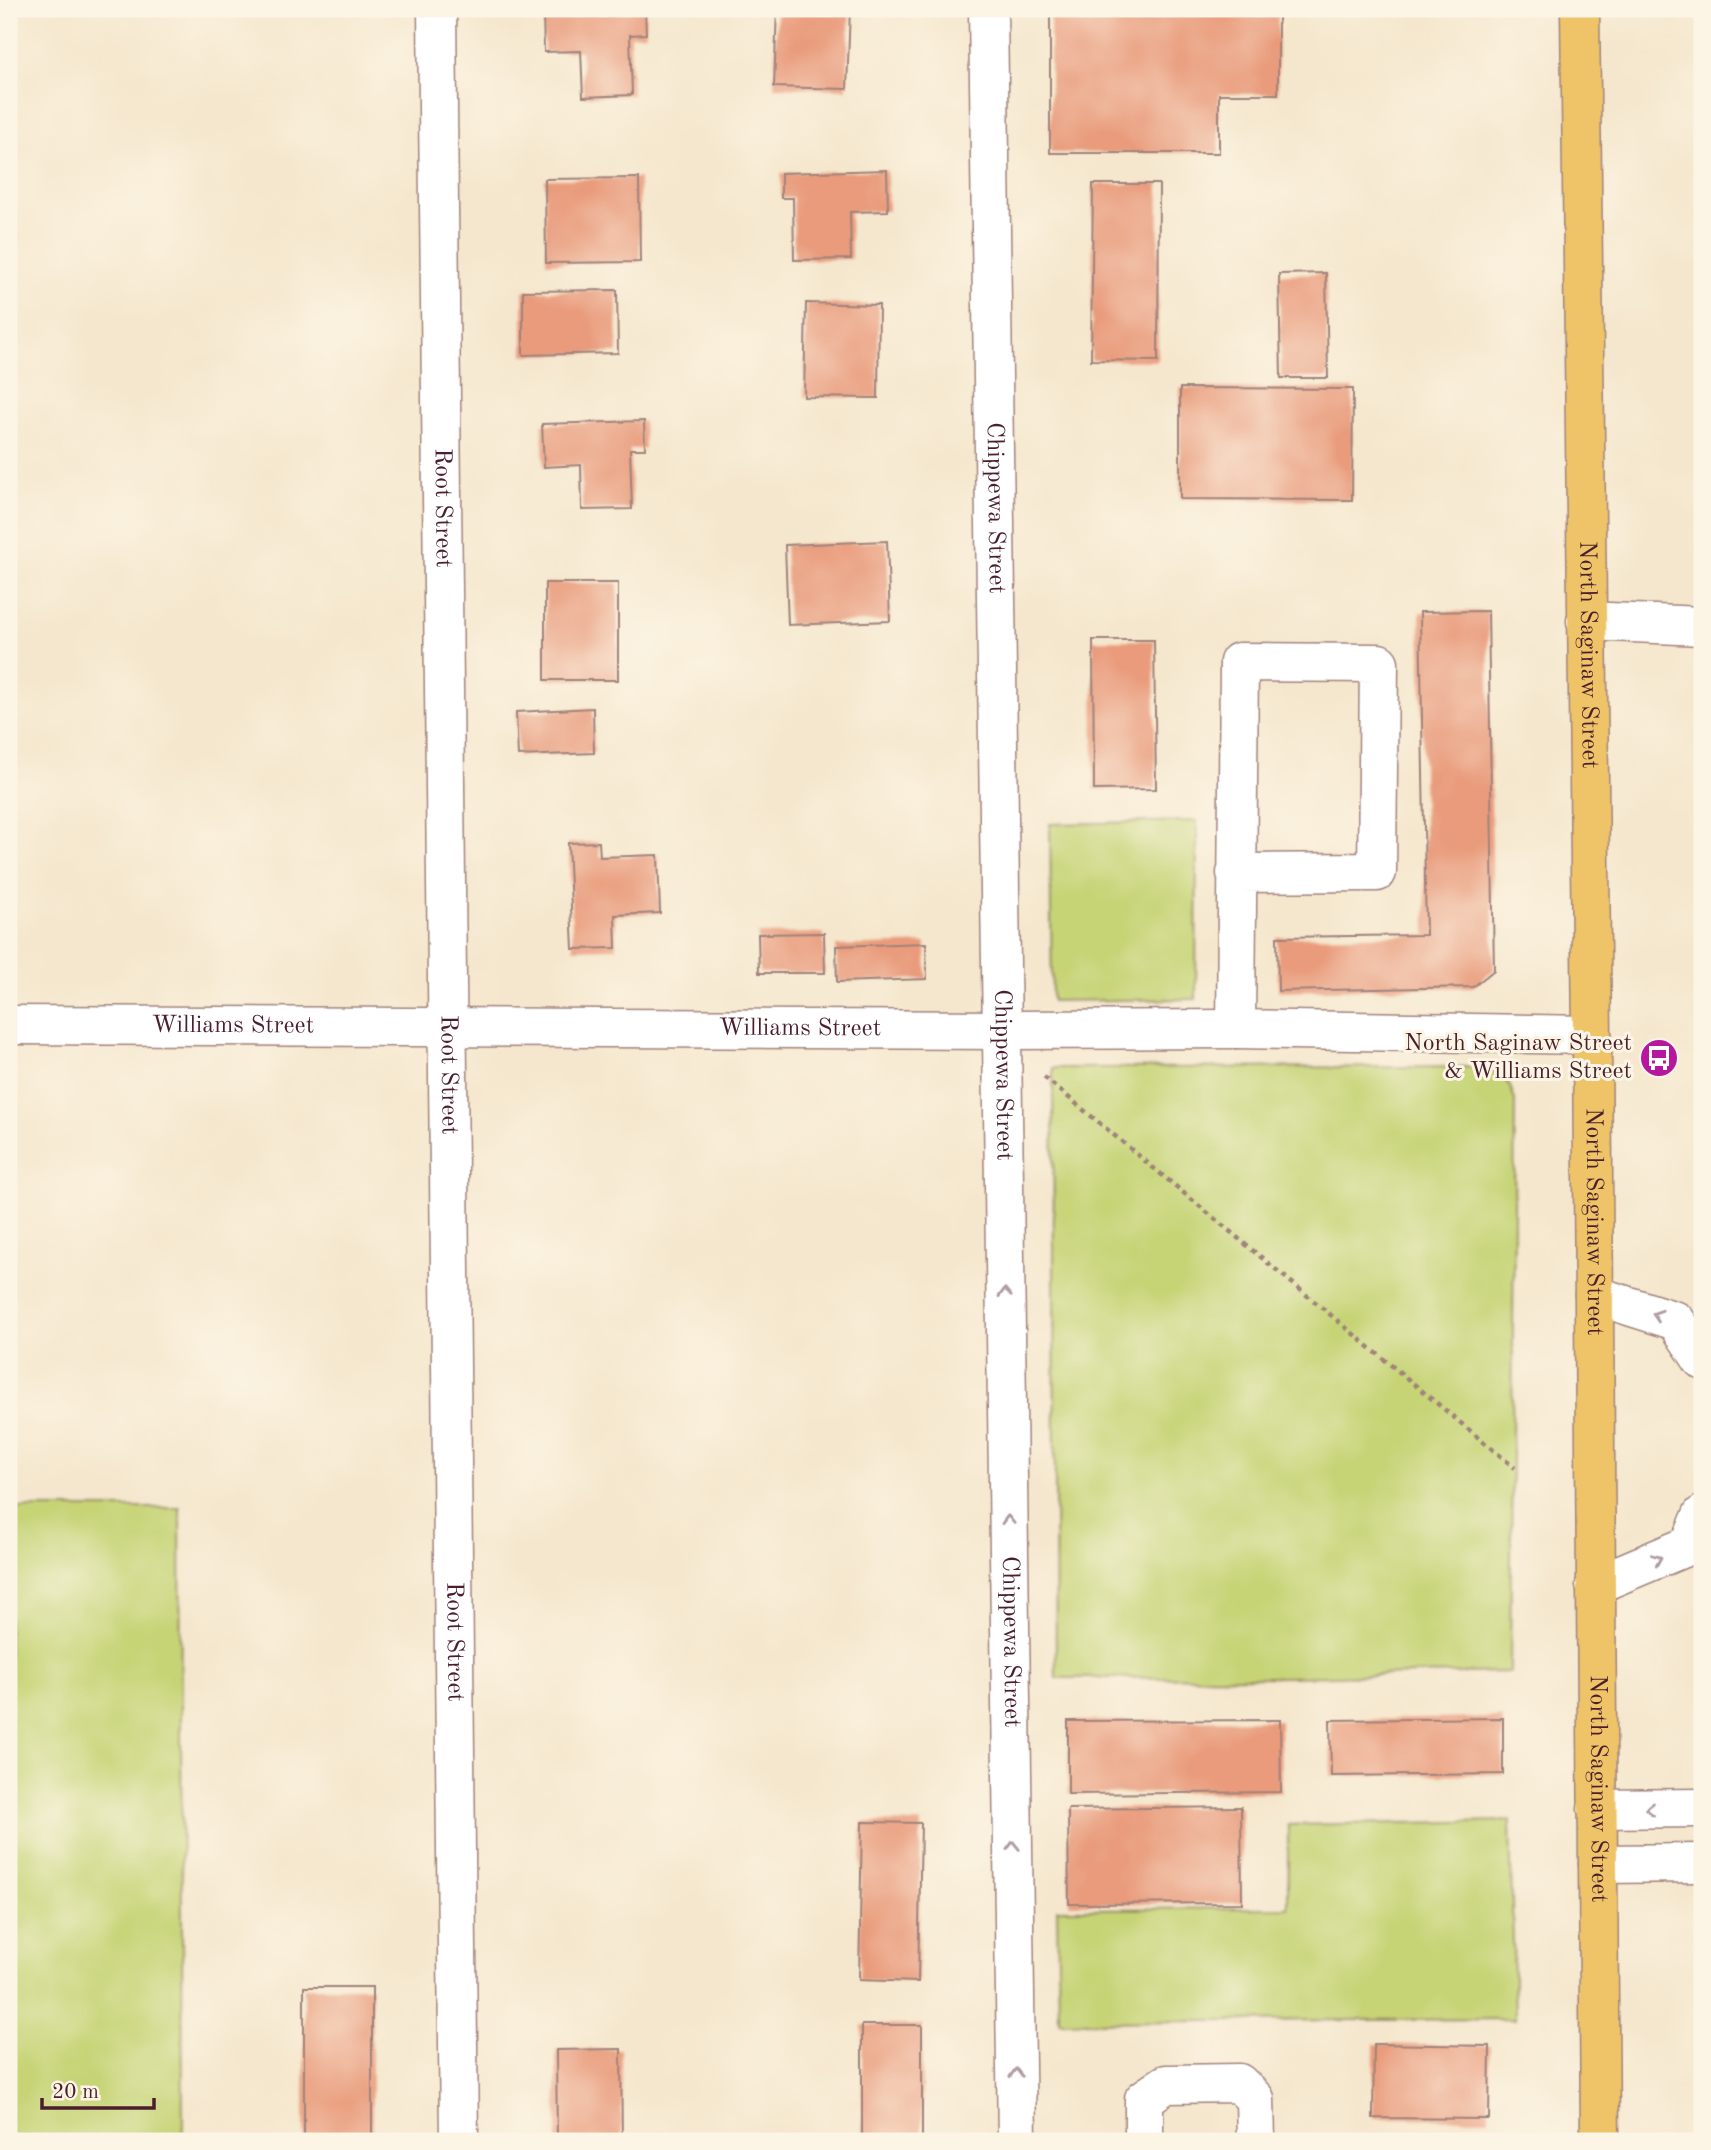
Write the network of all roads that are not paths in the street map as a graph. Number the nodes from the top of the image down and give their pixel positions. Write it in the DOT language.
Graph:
graph roads {
  1 [pos="437,9"];
  2 [pos="988,9"];
  3 [pos="1580,9"];
  4 [pos="1586,621"];
  5 [pos="1702,626"];
  6 [pos="1236,873"];
  7 [pos="9,1025"];
  8 [pos="448,1026"];
  9 [pos="1236,1029"];
  10 [pos="1002,1030"];
  11 [pos="1592,1035"];
  12 [pos="1594,1295"];
  13 [pos="1702,1360"];
  14 [pos="1702,1515"];
  15 [pos="1595,1585"];
  16 [pos="1702,1808"];
  17 [pos="1597,1809"];
  18 [pos="1702,1863"];
  19 [pos="1598,1864"];
  20 [pos="459,2141"];
  21 [pos="1017,2141"];
  22 [pos="1144,2141"];
  23 [pos="1256,2141"];
  24 [pos="1600,2141"];
  1 -- 8 [label="street, Root Street"];
  2 -- 10 [label="street, Chippewa Street"];
  3 -- 4 [label="main road, North Saginaw Street"];
  4 -- 5 [label="street"];
  4 -- 11 [label="main road, North Saginaw Street"];
  6 -- 6 [label="street"];
  6 -- 9 [label="street"];
  7 -- 8 [label="street, Williams Street"];
  8 -- 10 [label="street, Williams Street"];
  8 -- 20 [label="street, Root Street"];
  9 -- 10 [label="street, Williams Street"];
  9 -- 11 [label="street, Williams Street"];
  21 -- 10 [label="street, Chippewa Street, one-way"];
  11 -- 12 [label="main road, North Saginaw Street"];
  13 -- 12 [label="street, one-way"];
  12 -- 15 [label="main road, North Saginaw Street"];
  15 -- 14 [label="street, one-way"];
  15 -- 17 [label="main road, North Saginaw Street"];
  16 -- 17 [label="street, one-way"];
  17 -- 19 [label="main road, North Saginaw Street"];
  18 -- 19 [label="street"];
  19 -- 24 [label="main road, North Saginaw Street"];
  22 -- 23 [label="street"];
}
